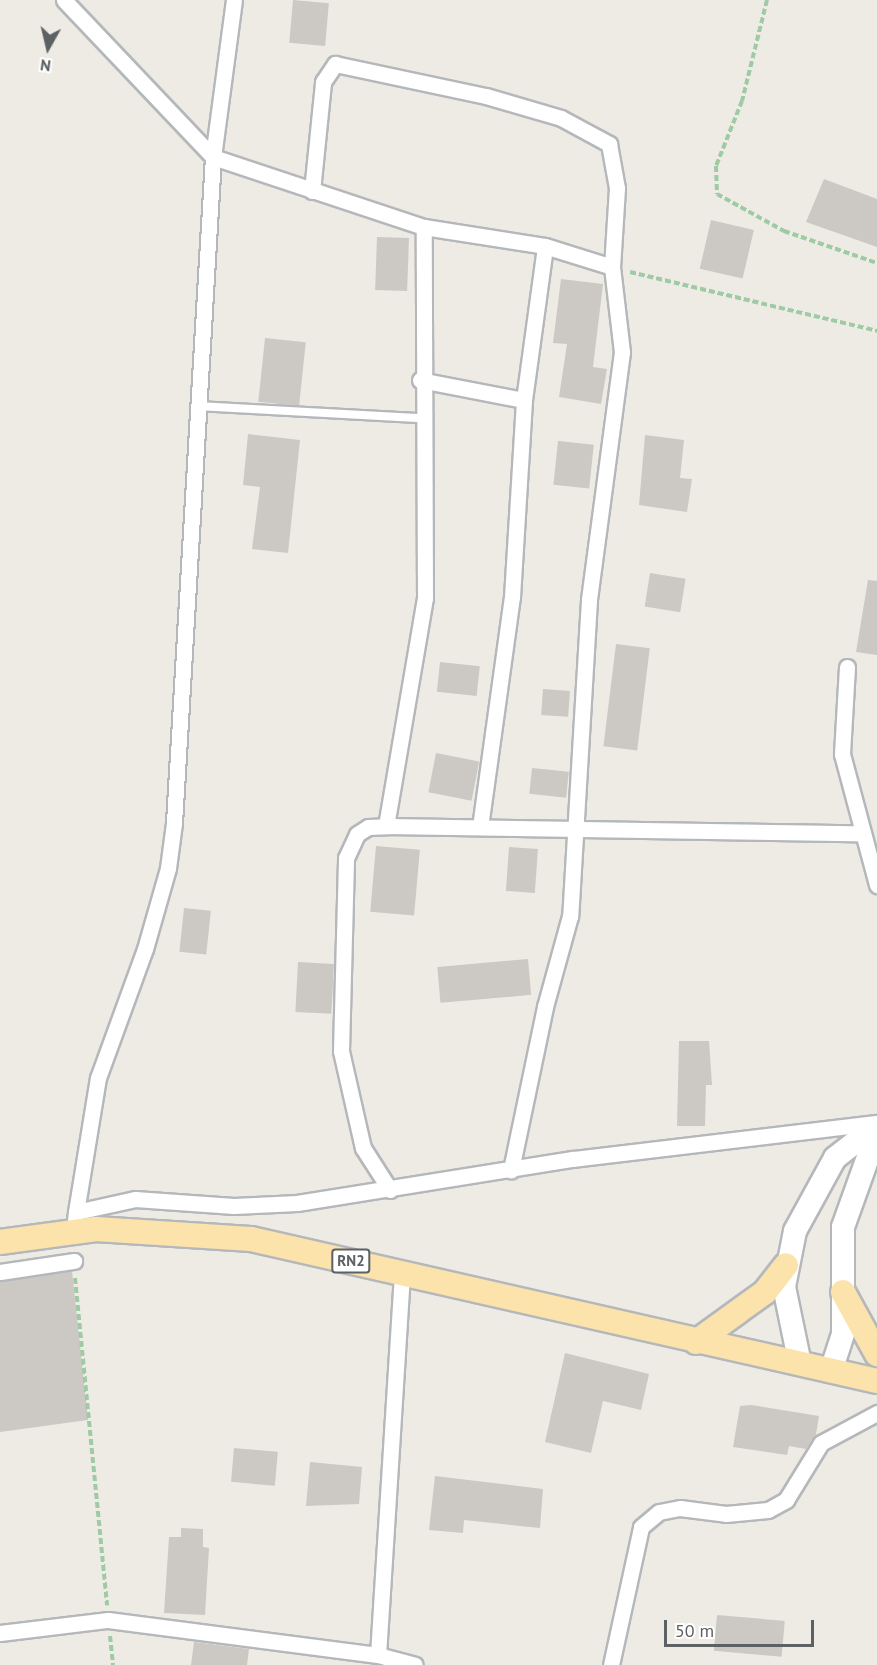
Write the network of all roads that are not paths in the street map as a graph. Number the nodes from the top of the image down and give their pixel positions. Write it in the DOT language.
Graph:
graph roads {
  1 [pos="64,0"];
  2 [pos="234,0"];
  3 [pos="213,157"];
  4 [pos="312,191"];
  5 [pos="424,227"];
  6 [pos="544,246"];
  7 [pos="612,267"];
  8 [pos="420,380"];
  9 [pos="524,400"];
  10 [pos="196,406"];
  11 [pos="422,418"];
  12 [pos="847,666"];
  13 [pos="386,826"];
  14 [pos="480,827"];
  15 [pos="575,828"];
  16 [pos="862,833"];
  17 [pos="877,885"];
  18 [pos="877,1123"];
  19 [pos="877,1135"];
  20 [pos="511,1170"];
  21 [pos="390,1190"];
  22 [pos="75,1222"];
  23 [pos="0,1242"];
  24 [pos="74,1261"];
  25 [pos="786,1264"];
  26 [pos="0,1272"];
  27 [pos="402,1273"];
  28 [pos="843,1292"];
  29 [pos="696,1342"];
  30 [pos="877,1354"];
  31 [pos="800,1364"];
  32 [pos="831,1371"];
  33 [pos="877,1381"];
  34 [pos="877,1413"];
  35 [pos="0,1633"];
  36 [pos="378,1655"];
  37 [pos="415,1665"];
  38 [pos="611,1665"];
  1 -- 3 [label="street"];
  2 -- 3 [label="street"];
  3 -- 4 [label="street"];
  3 -- 10 [label="street"];
  4 -- 5 [label="street"];
  4 -- 7 [label="street"];
  5 -- 6 [label="street"];
  5 -- 8 [label="street"];
  6 -- 7 [label="street"];
  6 -- 9 [label="street"];
  7 -- 15 [label="street"];
  8 -- 9 [label="street"];
  8 -- 11 [label="street"];
  9 -- 14 [label="street"];
  10 -- 11 [label="lane"];
  10 -- 22 [label="street"];
  11 -- 13 [label="street"];
  12 -- 16 [label="street"];
  13 -- 14 [label="street"];
  13 -- 21 [label="street"];
  14 -- 15 [label="street"];
  15 -- 16 [label="street"];
  15 -- 20 [label="street"];
  16 -- 17 [label="street"];
  18 -- 20 [label="street"];
  19 -- 25 [label="main road"];
  19 -- 28 [label="main road"];
  20 -- 21 [label="street"];
  21 -- 22 [label="street"];
  22 -- 23 [label="main road, RN2"];
  22 -- 27 [label="main road, RN2"];
  24 -- 26 [label="street"];
  25 -- 29 [label="main road"];
  25 -- 31 [label="main road"];
  27 -- 29 [label="main road, RN2"];
  27 -- 36 [label="street"];
  28 -- 30 [label="main road"];
  28 -- 32 [label="main road"];
  29 -- 31 [label="main road, RN2"];
  31 -- 32 [label="main road, RN2"];
  32 -- 33 [label="main road, RN2"];
  34 -- 38 [label="street"];
  35 -- 36 [label="street"];
  36 -- 37 [label="street"];
}
